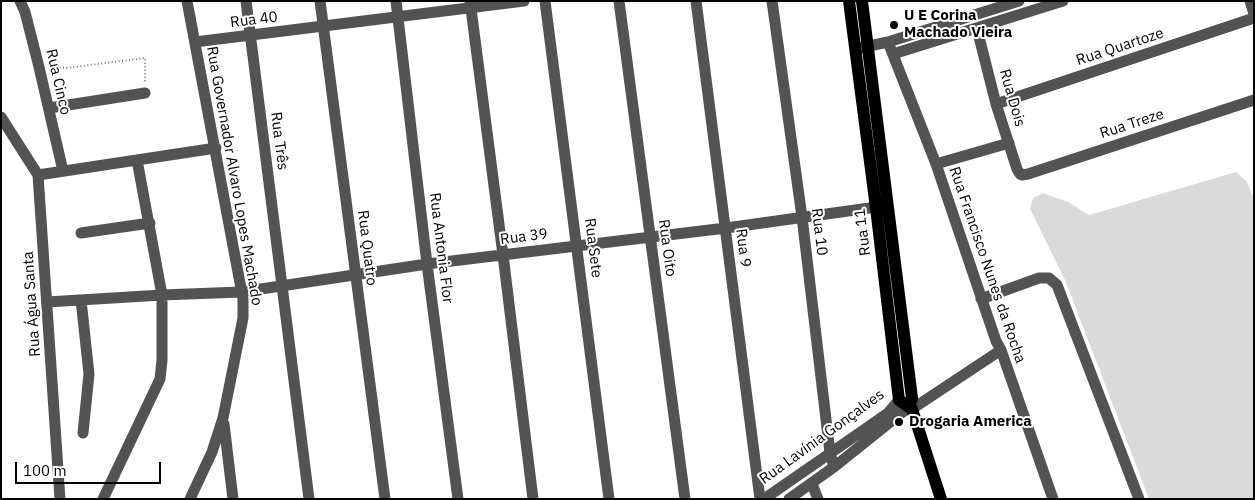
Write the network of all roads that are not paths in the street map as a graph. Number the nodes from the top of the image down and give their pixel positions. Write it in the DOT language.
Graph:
graph roads {
  1 [pos="20,1"];
  2 [pos="187,1"];
  3 [pos="246,1"];
  4 [pos="320,1"];
  5 [pos="396,1"];
  6 [pos="524,1"];
  7 [pos="545,1"];
  8 [pos="619,1"];
  9 [pos="696,1"];
  10 [pos="772,1"];
  11 [pos="848,1"];
  12 [pos="862,1"];
  13 [pos="1019,1"];
  14 [pos="1063,1"];
  15 [pos="1250,1"];
  16 [pos="470,5"];
  17 [pos="997,5"];
  18 [pos="1254,16"];
  19 [pos="398,17"];
  20 [pos="323,26"];
  21 [pos="978,29"];
  22 [pos="250,36"];
  23 [pos="195,42"];
  24 [pos="888,42"];
  25 [pos="861,48"];
  26 [pos="893,54"];
  27 [pos="145,93"];
  28 [pos="1254,100"];
  29 [pos="996,104"];
  30 [pos="48,108"];
  31 [pos="1,117"];
  32 [pos="1009,143"];
  33 [pos="216,148"];
  34 [pos="137,160"];
  35 [pos="936,164"];
  36 [pos="63,171"];
  37 [pos="1020,174"];
  38 [pos="38,175"];
  39 [pos="882,207"];
  40 [pos="802,217"];
  41 [pos="150,223"];
  42 [pos="726,228"];
  43 [pos="81,233"];
  44 [pos="651,237"];
  45 [pos="578,246"];
  46 [pos="503,254"];
  47 [pos="427,264"];
  48 [pos="355,275"];
  49 [pos="283,284"];
  50 [pos="241,292"];
  51 [pos="162,295"];
  52 [pos="981,299"];
  53 [pos="81,300"];
  54 [pos="47,302"];
  55 [pos="1001,350"];
  56 [pos="908,403"];
  57 [pos="223,418"];
  58 [pos="83,432"];
  59 [pos="830,453"];
  60 [pos="834,467"];
  61 [pos="812,484"];
  62 [pos="60,499"];
  63 [pos="103,499"];
  64 [pos="190,499"];
  65 [pos="233,499"];
  66 [pos="309,499"];
  67 [pos="385,499"];
  68 [pos="458,499"];
  69 [pos="533,499"];
  70 [pos="609,499"];
  71 [pos="685,499"];
  72 [pos="760,499"];
  73 [pos="764,499"];
  74 [pos="789,499"];
  75 [pos="818,499"];
  76 [pos="941,499"];
  77 [pos="1053,499"];
  78 [pos="1139,499"];
  1 -- 30 [label="street, Rua Cinco"];
  2 -- 23 [label="street, Rua Governador Alvaro Lopes Machado"];
  3 -- 22 [label="street, Rua Três"];
  4 -- 20 [label="street, Rua Quatro"];
  5 -- 19 [label="street, Rua Antonia Flor"];
  6 -- 16 [label="street, Rua 40"];
  7 -- 45 [label="street, Rua Sete"];
  8 -- 44 [label="street, Rua Oito"];
  9 -- 42 [label="street, Rua 9"];
  10 -- 40 [label="street, Rua 10"];
  11 -- 25 [label="main road, Rua 11"];
  12 -- 25 [label="main road, Rua 11"];
  13 -- 17 [label="street"];
  14 -- 21 [label="street"];
  15 -- 18 [label="street"];
  16 -- 19 [label="street, Rua 40"];
  16 -- 46 [label="street"];
  17 -- 24 [label="street"];
  18 -- 29 [label="street, Rua Quartoze"];
  19 -- 20 [label="street, Rua 40"];
  19 -- 47 [label="street, Rua Antonia Flor"];
  20 -- 22 [label="street, Rua 40"];
  20 -- 48 [label="street, Rua Quatro"];
  21 -- 26 [label="street"];
  21 -- 29 [label="street, Rua Dois"];
  22 -- 23 [label="street, Rua 40"];
  22 -- 49 [label="street, Rua Três"];
  23 -- 33 [label="street, Rua Governador Alvaro Lopes Machado"];
  24 -- 25 [label="street"];
  24 -- 26 [label="street, Rua Francisco Nunes da Rocha"];
  25 -- 39 [label="main road, Rua 11"];
  26 -- 35 [label="street, Rua Francisco Nunes da Rocha"];
  27 -- 30 [label="street"];
  28 -- 37 [label="street, Rua Treze"];
  29 -- 32 [label="street, Rua Dois"];
  30 -- 36 [label="street, Rua Cinco"];
  31 -- 38 [label="street, Rua Água Santa"];
  32 -- 35 [label="street"];
  32 -- 37 [label="street, Rua Dois"];
  33 -- 34 [label="street"];
  33 -- 50 [label="street, Rua Governador Alvaro Lopes Machado"];
  34 -- 36 [label="street"];
  34 -- 41 [label="street"];
  35 -- 52 [label="street, Rua Francisco Nunes da Rocha"];
  36 -- 38 [label="street"];
  38 -- 54 [label="street, Rua Água Santa"];
  39 -- 40 [label="street, Rua 39"];
  39 -- 56 [label="main road, Rua 11"];
  40 -- 42 [label="street, Rua 39"];
  40 -- 59 [label="street, Rua 10"];
  41 -- 43 [label="street"];
  41 -- 51 [label="street"];
  42 -- 44 [label="street, Rua 39"];
  42 -- 72 [label="street, Rua 9"];
  44 -- 45 [label="street, Rua 39"];
  44 -- 71 [label="street, Rua Oito"];
  45 -- 46 [label="street, Rua 39"];
  45 -- 70 [label="street, Rua Sete"];
  46 -- 47 [label="street, Rua 39"];
  46 -- 69 [label="street"];
  47 -- 48 [label="street, Rua 39"];
  47 -- 68 [label="street, Rua Antonia Flor"];
  48 -- 49 [label="street, Rua 39"];
  48 -- 67 [label="street, Rua Quatro"];
  49 -- 50 [label="street, Rua 39"];
  49 -- 66 [label="street, Rua Três"];
  50 -- 51 [label="street, Rua 39"];
  50 -- 57 [label="street, Rua Governador Alvaro Lopes Machado"];
  51 -- 53 [label="street, Rua 39"];
  51 -- 63 [label="street"];
  52 -- 55 [label="street, Rua Francisco Nunes da Rocha"];
  52 -- 78 [label="street"];
  53 -- 54 [label="street, Rua 39"];
  53 -- 58 [label="street"];
  54 -- 62 [label="street, Rua Água Santa"];
  55 -- 56 [label="street, Rua Lavínia Gonçalves"];
  55 -- 77 [label="street, Rua Francisco Nunes da Rocha"];
  56 -- 59 [label="street, Rua Lavínia Gonçalves"];
  56 -- 60 [label="street, Rua Lavínia Gonçalves"];
  56 -- 76 [label="main road, Rua 11"];
  57 -- 64 [label="street, Rua Governador Alvaro Lopes Machado"];
  57 -- 65 [label="street"];
  59 -- 60 [label="street, Rua 10"];
  59 -- 73 [label="street, Rua Lavínia Gonçalves"];
  60 -- 61 [label="street, Rua Lavínia Gonçalves"];
  61 -- 74 [label="street, Rua Lavínia Gonçalves"];
  61 -- 75 [label="street"];
}
